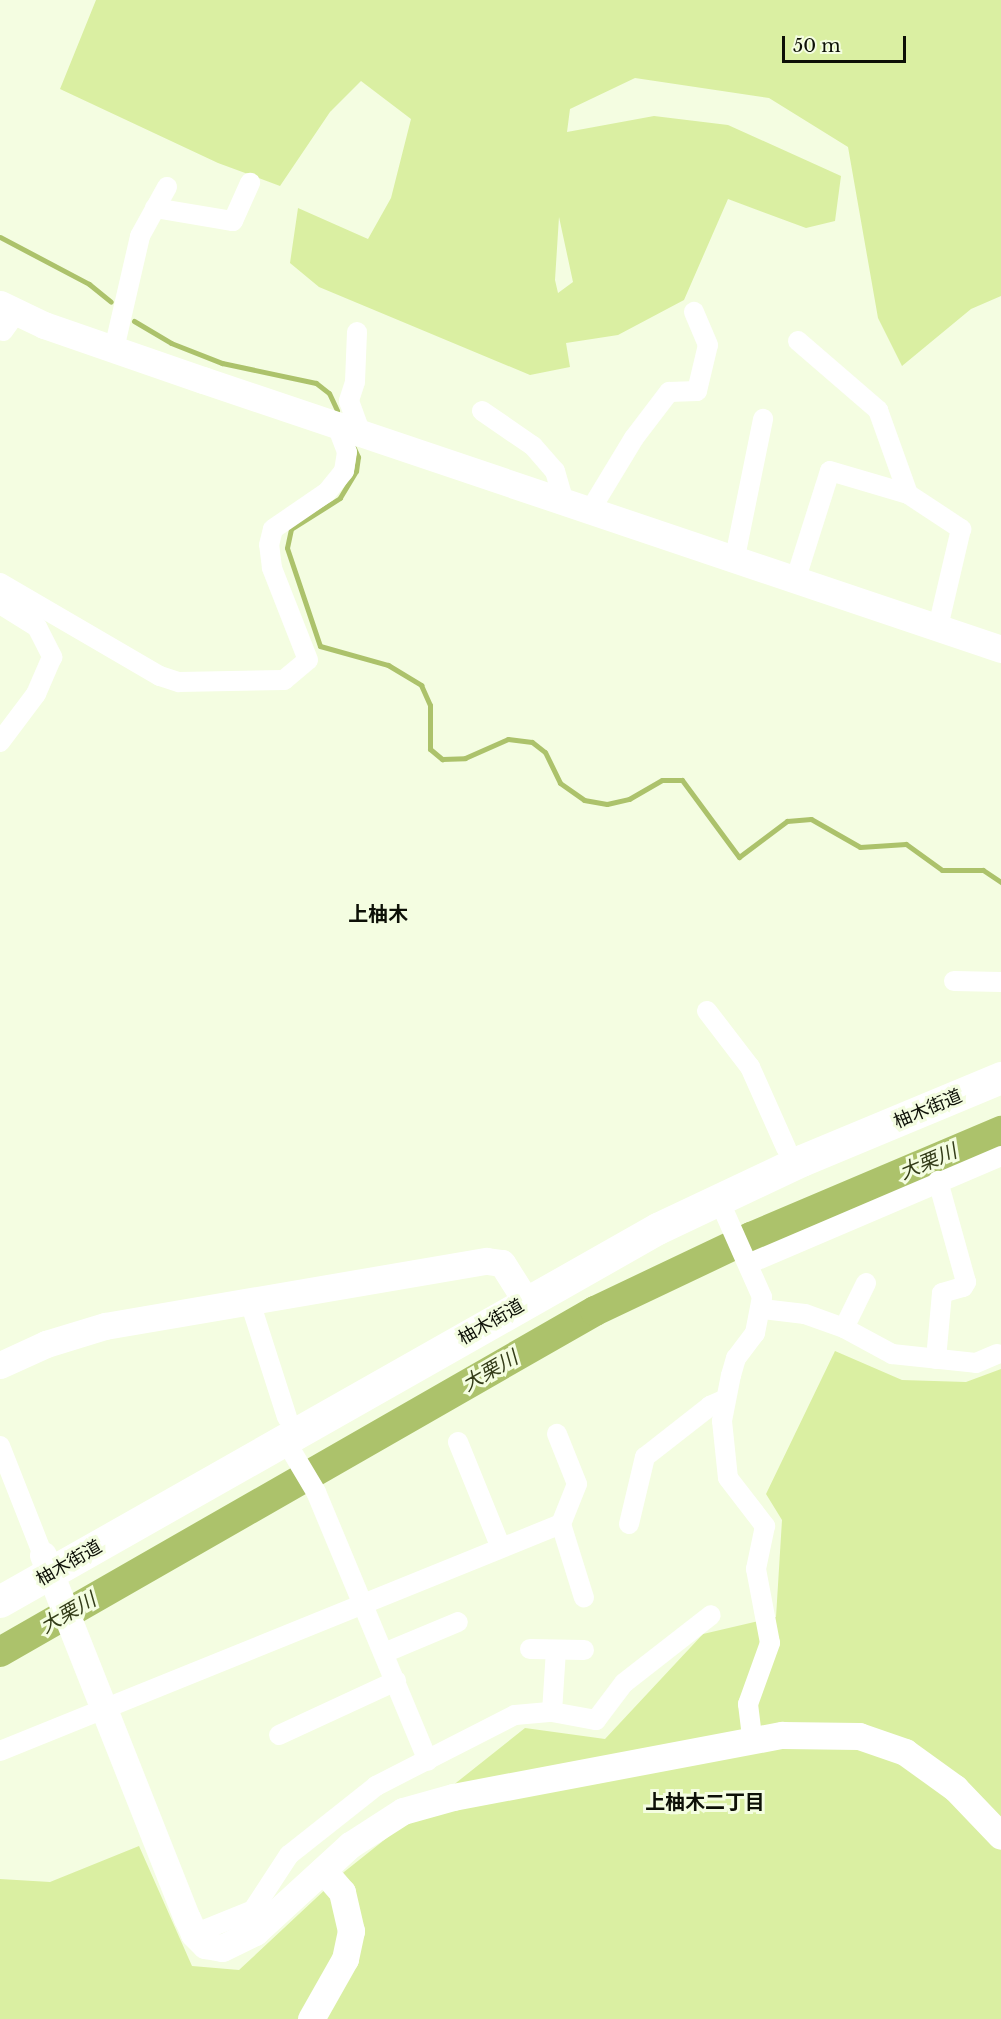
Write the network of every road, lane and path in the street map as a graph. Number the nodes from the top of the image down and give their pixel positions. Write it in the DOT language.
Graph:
graph roads {
  1 [pos="250,183"];
  2 [pos="167,187"];
  3 [pos="155,208"];
  4 [pos="694,312"];
  5 [pos="6,316"];
  6 [pos="357,332"];
  7 [pos="798,341"];
  8 [pos="114,349"];
  9 [pos="482,411"];
  10 [pos="763,419"];
  11 [pos="348,428"];
  12 [pos="908,494"];
  13 [pos="563,499"];
  14 [pos="591,508"];
  15 [pos="735,557"];
  16 [pos="796,578"];
  17 [pos="0,582"];
  18 [pos="0,604"];
  19 [pos="938,627"];
  20 [pos="1001,649"];
  21 [pos="0,741"];
  22 [pos="954,981"];
  23 [pos="1001,982"];
  24 [pos="707,1011"];
  25 [pos="1001,1057"];
  26 [pos="1001,1078"];
  27 [pos="786,1148"];
  28 [pos="1001,1156"];
  29 [pos="938,1181"];
  30 [pos="724,1213"];
  31 [pos="746,1261"];
  32 [pos="866,1283"];
  33 [pos="521,1294"];
  34 [pos="250,1302"];
  35 [pos="762,1310"];
  36 [pos="844,1328"];
  37 [pos="997,1354"];
  38 [pos="936,1359"];
  39 [pos="0,1365"];
  40 [pos="726,1399"];
  41 [pos="557,1434"];
  42 [pos="290,1439"];
  43 [pos="458,1442"];
  44 [pos="0,1446"];
  45 [pos="561,1524"];
  46 [pos="630,1524"];
  47 [pos="501,1548"];
  48 [pos="50,1576"];
  49 [pos="0,1580"];
  50 [pos="584,1598"];
  51 [pos="0,1602"];
  52 [pos="363,1604"];
  53 [pos="711,1615"];
  54 [pos="458,1622"];
  55 [pos="530,1649"];
  56 [pos="556,1650"];
  57 [pos="584,1650"];
  58 [pos="384,1653"];
  59 [pos="396,1681"];
  60 [pos="102,1709"];
  61 [pos="552,1712"];
  62 [pos="279,1735"];
  63 [pos="752,1739"];
  64 [pos="0,1751"];
  65 [pos="428,1761"];
  66 [pos="1001,1836"];
  67 [pos="323,1870"];
  68 [pos="194,1934"];
  69 [pos="311,2019"];
  1 -- 3 [label="street"];
  2 -- 3 [label="street"];
  3 -- 8 [label="street"];
  4 -- 14 [label="street"];
  5 -- 8 [label="street"];
  6 -- 11 [label="street"];
  7 -- 12 [label="street"];
  8 -- 11 [label="street"];
  9 -- 13 [label="street"];
  10 -- 15 [label="street"];
  11 -- 13 [label="street"];
  11 -- 17 [label="street"];
  12 -- 16 [label="street"];
  12 -- 19 [label="street"];
  13 -- 14 [label="street"];
  14 -- 15 [label="street"];
  15 -- 16 [label="street"];
  16 -- 19 [label="street"];
  18 -- 21 [label="street"];
  19 -- 20 [label="street"];
  22 -- 23 [label="street"];
  24 -- 27 [label="street"];
  25 -- 27 [label="main road, 柚木街道"];
  26 -- 30 [label="main road, 柚木街道"];
  27 -- 33 [label="main road, 柚木街道"];
  28 -- 29 [label="street"];
  29 -- 31 [label="street"];
  29 -- 38 [label="street"];
  30 -- 31 [label="street"];
  30 -- 33 [label="main road, 柚木街道"];
  31 -- 35 [label="street"];
  32 -- 36 [label="street"];
  33 -- 34 [label="street"];
  33 -- 42 [label="main road, 柚木街道"];
  34 -- 39 [label="street"];
  34 -- 42 [label="street"];
  35 -- 36 [label="street"];
  35 -- 40 [label="street"];
  36 -- 38 [label="street"];
  37 -- 38 [label="street"];
  40 -- 46 [label="street"];
  40 -- 63 [label="street"];
  41 -- 45 [label="street"];
  42 -- 48 [label="main road, 柚木街道"];
  42 -- 52 [label="street"];
  43 -- 47 [label="street"];
  44 -- 48 [label="street"];
  45 -- 47 [label="street"];
  45 -- 50 [label="street"];
  47 -- 52 [label="street"];
  48 -- 49 [label="main road, 柚木街道"];
  48 -- 51 [label="main road, 柚木街道"];
  48 -- 60 [label="street"];
  52 -- 58 [label="street"];
  52 -- 60 [label="street"];
  53 -- 61 [label="street"];
  54 -- 58 [label="street"];
  55 -- 56 [label="street"];
  56 -- 57 [label="street"];
  56 -- 61 [label="street"];
  58 -- 59 [label="street"];
  59 -- 62 [label="street"];
  59 -- 65 [label="street"];
  60 -- 64 [label="street"];
  60 -- 68 [label="street"];
  61 -- 65 [label="street"];
  63 -- 66 [label="street"];
  63 -- 67 [label="street"];
  65 -- 68 [label="street"];
  67 -- 68 [label="street"];
  67 -- 69 [label="street"];
}
